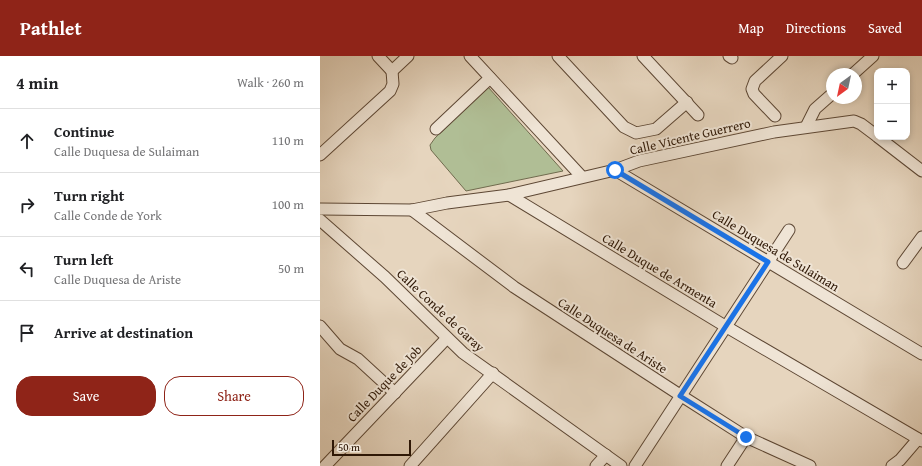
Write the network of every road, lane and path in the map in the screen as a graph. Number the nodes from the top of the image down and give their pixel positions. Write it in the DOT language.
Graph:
graph roads {
  1 [pos="378,56"];
  2 [pos="408,56"];
  3 [pos="470,56"];
  4 [pos="558,56"];
  5 [pos="643,56"];
  6 [pos="782,56"];
  7 [pos="872,56"];
  8 [pos="859,68"];
  9 [pos="392,71"];
  10 [pos="490,78"];
  11 [pos="826,99"];
  12 [pos="687,102"];
  13 [pos="698,115"];
  14 [pos="775,116"];
  15 [pos="806,127"];
  16 [pos="436,129"];
  17 [pos="874,134"];
  18 [pos="882,140"];
  19 [pos="320,155"];
  20 [pos="615,170"];
  21 [pos="922,171"];
  22 [pos="582,177"];
  23 [pos="510,195"];
  24 [pos="320,209"];
  25 [pos="412,210"];
  26 [pos="320,220"];
  27 [pos="789,230"];
  28 [pos="922,237"];
  29 [pos="768,262"];
  30 [pos="904,263"];
  31 [pos="320,326"];
  32 [pos="725,326"];
  33 [pos="448,338"];
  34 [pos="922,354"];
  35 [pos="493,373"];
  36 [pos="395,393"];
  37 [pos="680,396"];
  38 [pos="746,437"];
  39 [pos="920,440"];
  40 [pos="606,455"];
  41 [pos="320,463"];
  42 [pos="324,466"];
  43 [pos="410,466"];
  44 [pos="596,466"];
  45 [pos="621,466"];
  46 [pos="635,466"];
  47 [pos="727,466"];
  48 [pos="810,466"];
  49 [pos="892,466"];
  1 -- 9 [label="street"];
  2 -- 9 [label="street"];
  3 -- 10 [label="street"];
  4 -- 12 [label="street"];
  5 -- 12 [label="street"];
  6 -- 14 [label="street"];
  7 -- 8 [label="street"];
  9 -- 19 [label="street"];
  10 -- 16 [label="street"];
  10 -- 22 [label="street"];
  11 -- 15 [label="street"];
  12 -- 13 [label="street"];
  15 -- 17 [label="street, Calle Vicente Guerrero"];
  15 -- 20 [label="street, Calle Vicente Guerrero"];
  18 -- 21 [label="street"];
  20 -- 22 [label="street, Calle Vicente Guerrero"];
  20 -- 29 [label="street, Calle Duquesa de Sulaiman"];
  22 -- 23 [label="street, Calle Vicente Guerrero"];
  23 -- 25 [label="street, Calle Vicente Guerrero"];
  23 -- 32 [label="street, Calle Duque de Armenta"];
  24 -- 25 [label="street, Calle Vicente Guerrero"];
  25 -- 37 [label="street, Calle Duquesa de Ariste"];
  26 -- 33 [label="street, Calle Conde de Garay"];
  27 -- 29 [label="street"];
  28 -- 30 [label="street"];
  29 -- 32 [label="street"];
  29 -- 34 [label="street, Calle Duquesa de Sulaiman"];
  31 -- 36 [label="street"];
  32 -- 37 [label="street"];
  32 -- 39 [label="street, Calle Duque de Armenta"];
  33 -- 35 [label="street, Calle Conde de Garay"];
  33 -- 36 [label="street, Calle Duque de Job"];
  35 -- 40 [label="street, Calle Conde de Garay"];
  35 -- 43 [label="street"];
  36 -- 42 [label="street, Calle Duque de Job"];
  37 -- 38 [label="street, Calle Duquesa de Ariste"];
  37 -- 46 [label="street"];
  38 -- 47 [label="street"];
  38 -- 48 [label="street, Calle Duquesa de Ariste"];
  39 -- 49 [label="street"];
  40 -- 44 [label="street"];
  40 -- 45 [label="street, Calle Conde de Garay"];
  41 -- 42 [label="street"];
}
